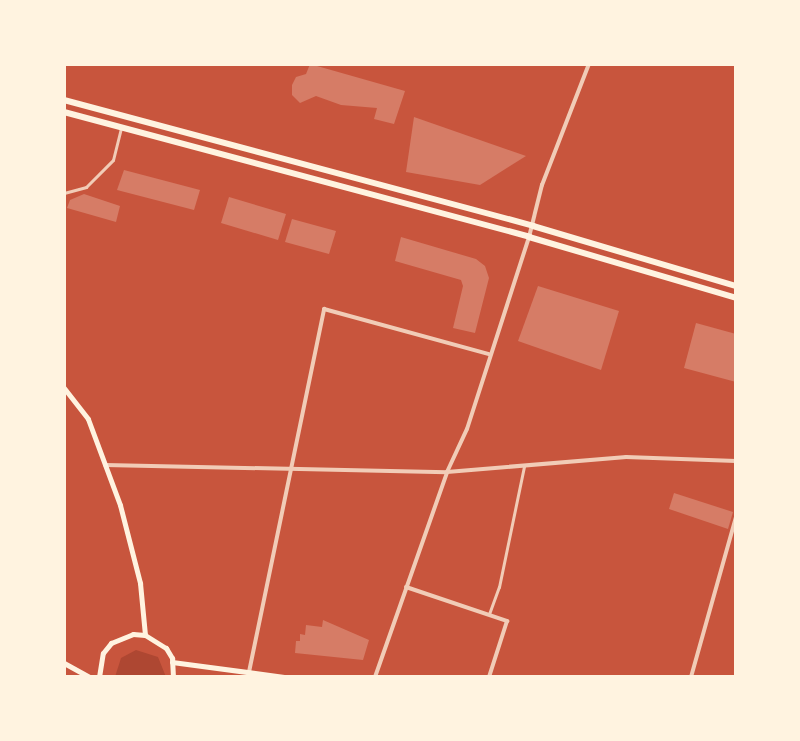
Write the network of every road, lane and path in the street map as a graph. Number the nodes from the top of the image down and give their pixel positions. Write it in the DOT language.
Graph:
graph roads {
  1 [pos="589,64"];
  2 [pos="64,100"];
  3 [pos="64,112"];
  4 [pos="121,127"];
  5 [pos="64,193"];
  6 [pos="533,226"];
  7 [pos="529,237"];
  8 [pos="736,286"];
  9 [pos="736,298"];
  10 [pos="489,354"];
  11 [pos="64,388"];
  12 [pos="736,461"];
  13 [pos="105,465"];
  14 [pos="524,466"];
  15 [pos="288,470"];
  16 [pos="447,472"];
  17 [pos="736,517"];
  18 [pos="406,587"];
  19 [pos="489,614"];
  20 [pos="145,635"];
  21 [pos="172,662"];
  22 [pos="64,663"];
  23 [pos="249,672"];
  24 [pos="89,677"];
  25 [pos="99,677"];
  26 [pos="173,677"];
  27 [pos="284,677"];
  28 [pos="375,677"];
  29 [pos="489,677"];
  30 [pos="691,677"];
  1 -- 6 [label="street"];
  2 -- 6 [label="highway"];
  3 -- 4 [label="highway"];
  4 -- 5 [label="street"];
  4 -- 7 [label="highway"];
  6 -- 7 [label="street"];
  6 -- 8 [label="highway"];
  7 -- 9 [label="highway"];
  7 -- 10 [label="street"];
  10 -- 15 [label="street"];
  10 -- 16 [label="street"];
  11 -- 13 [label="main road"];
  12 -- 14 [label="street"];
  13 -- 15 [label="street"];
  13 -- 20 [label="main road"];
  14 -- 16 [label="street"];
  14 -- 19 [label="street"];
  15 -- 16 [label="street"];
  15 -- 23 [label="street"];
  16 -- 18 [label="street"];
  17 -- 30 [label="street"];
  18 -- 19 [label="street"];
  18 -- 28 [label="street"];
  19 -- 29 [label="street"];
  20 -- 21 [label="main road"];
  20 -- 25 [label="main road"];
  21 -- 23 [label="main road"];
  21 -- 26 [label="main road"];
  22 -- 24 [label="main road"];
  23 -- 27 [label="main road"];
}
